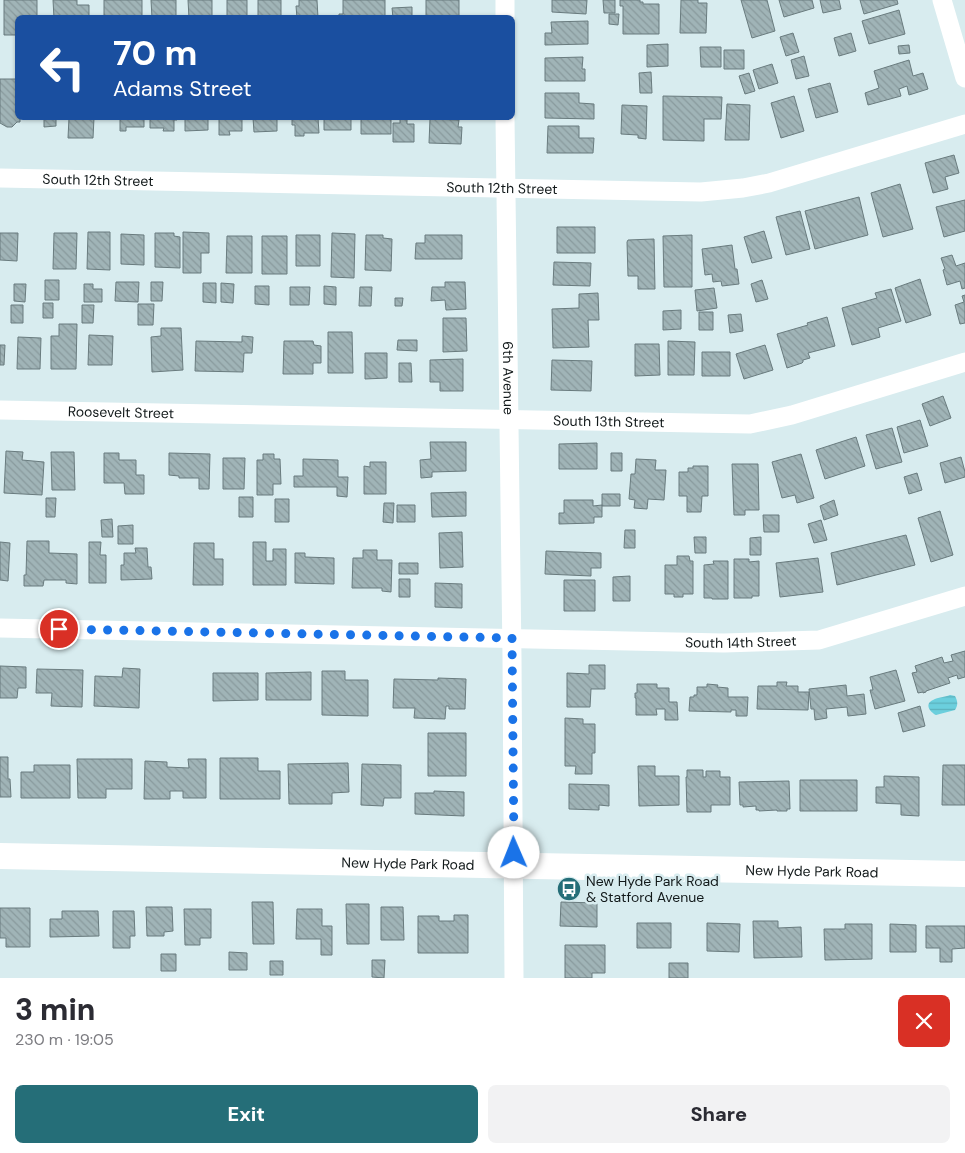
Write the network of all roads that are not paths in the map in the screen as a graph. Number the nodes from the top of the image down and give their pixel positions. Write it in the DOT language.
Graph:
graph roads {
  1 [pos="505,0"];
  2 [pos="942,0"];
  3 [pos="505,15"];
  4 [pos="965,78"];
  5 [pos="505,120"];
  6 [pos="965,124"];
  7 [pos="0,178"];
  8 [pos="506,188"];
  9 [pos="965,362"];
  10 [pos="0,410"];
  11 [pos="243,414"];
  12 [pos="509,420"];
  13 [pos="965,596"];
  14 [pos="0,628"];
  15 [pos="512,638"];
  16 [pos="0,856"];
  17 [pos="514,866"];
  18 [pos="965,874"];
  19 [pos="514,978"];
  1 -- 3 [label="street"];
  2 -- 4 [label="street"];
  5 -- 8 [label="street, 6th Avenue"];
  6 -- 8 [label="street, South 12th Street"];
  7 -- 8 [label="street, South 12th Street"];
  8 -- 12 [label="street, 6th Avenue"];
  9 -- 12 [label="street, South 13th Street"];
  10 -- 11 [label="street, Roosevelt Street"];
  11 -- 12 [label="street, South 13th Street"];
  12 -- 15 [label="street, 6th Avenue"];
  13 -- 15 [label="street, South 14th Street"];
  14 -- 15 [label="street, South 14th Street"];
  15 -- 17 [label="street, 6th Avenue"];
  16 -- 17 [label="main road, New Hyde Park Road"];
  17 -- 18 [label="main road, New Hyde Park Road"];
  17 -- 19 [label="street, 6th Avenue"];
}
